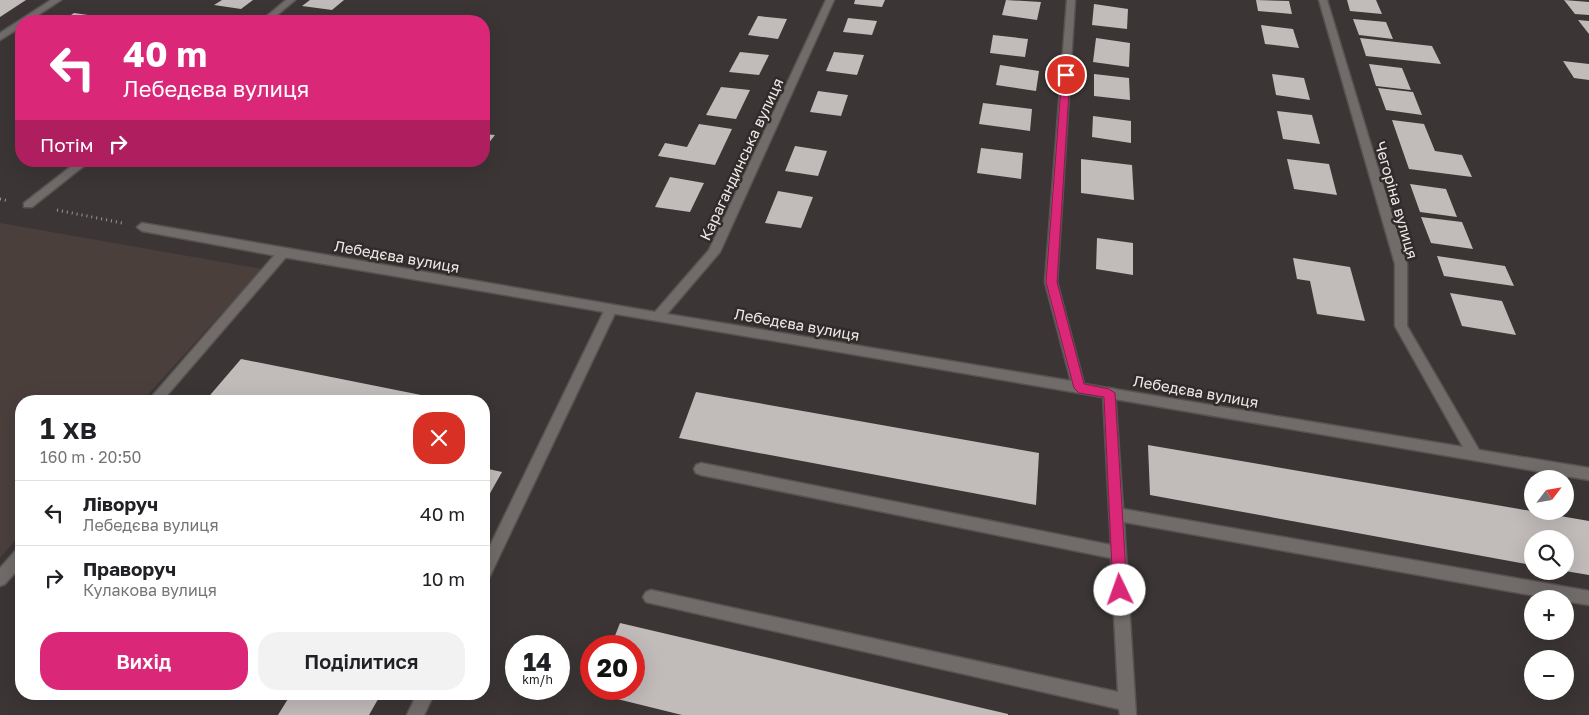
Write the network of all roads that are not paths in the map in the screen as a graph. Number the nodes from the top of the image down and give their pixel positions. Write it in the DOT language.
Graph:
graph roads {
  1 [pos="57,0"];
  2 [pos="291,0"];
  3 [pos="830,0"];
  4 [pos="1071,0"];
  5 [pos="1323,0"];
  6 [pos="34,15"];
  7 [pos="272,15"];
  8 [pos="15,27"];
  9 [pos="0,37"];
  10 [pos="77,167"];
  11 [pos="28,205"];
  12 [pos="142,226"];
  13 [pos="283,253"];
  14 [pos="611,309"];
  15 [pos="657,317"];
  16 [pos="1079,388"];
  17 [pos="1109,393"];
  18 [pos="159,395"];
  19 [pos="1474,454"];
  20 [pos="701,469"];
  21 [pos="1589,474"];
  22 [pos="1116,514"];
  23 [pos="1118,553"];
  24 [pos="490,561"];
  25 [pos="15,562"];
  26 [pos="0,579"];
  27 [pos="651,597"];
  28 [pos="1589,598"];
  29 [pos="423,700"];
  30 [pos="1127,708"];
  31 [pos="415,715"];
  1 -- 6 [label="street"];
  2 -- 7 [label="street"];
  3 -- 15 [label="street, Карагандинська вулиця"];
  4 -- 16 [label="street"];
  5 -- 19 [label="street, Чегоріна вулиця"];
  8 -- 9 [label="street"];
  10 -- 11 [label="street"];
  12 -- 13 [label="street, Лебедєва вулиця"];
  13 -- 14 [label="street, Лебедєва вулиця"];
  13 -- 18 [label="street"];
  14 -- 15 [label="street, Лебедєва вулиця"];
  14 -- 24 [label="street"];
  15 -- 16 [label="street, Лебедєва вулиця"];
  16 -- 17 [label="street, Лебедєва вулиця"];
  17 -- 19 [label="street, Лебедєва вулиця"];
  17 -- 22 [label="street"];
  19 -- 21 [label="street, Лебедєва вулиця"];
  20 -- 23 [label="street"];
  22 -- 23 [label="street"];
  22 -- 28 [label="street"];
  23 -- 30 [label="street"];
  25 -- 26 [label="street"];
  27 -- 30 [label="street"];
  29 -- 31 [label="street"];
}
